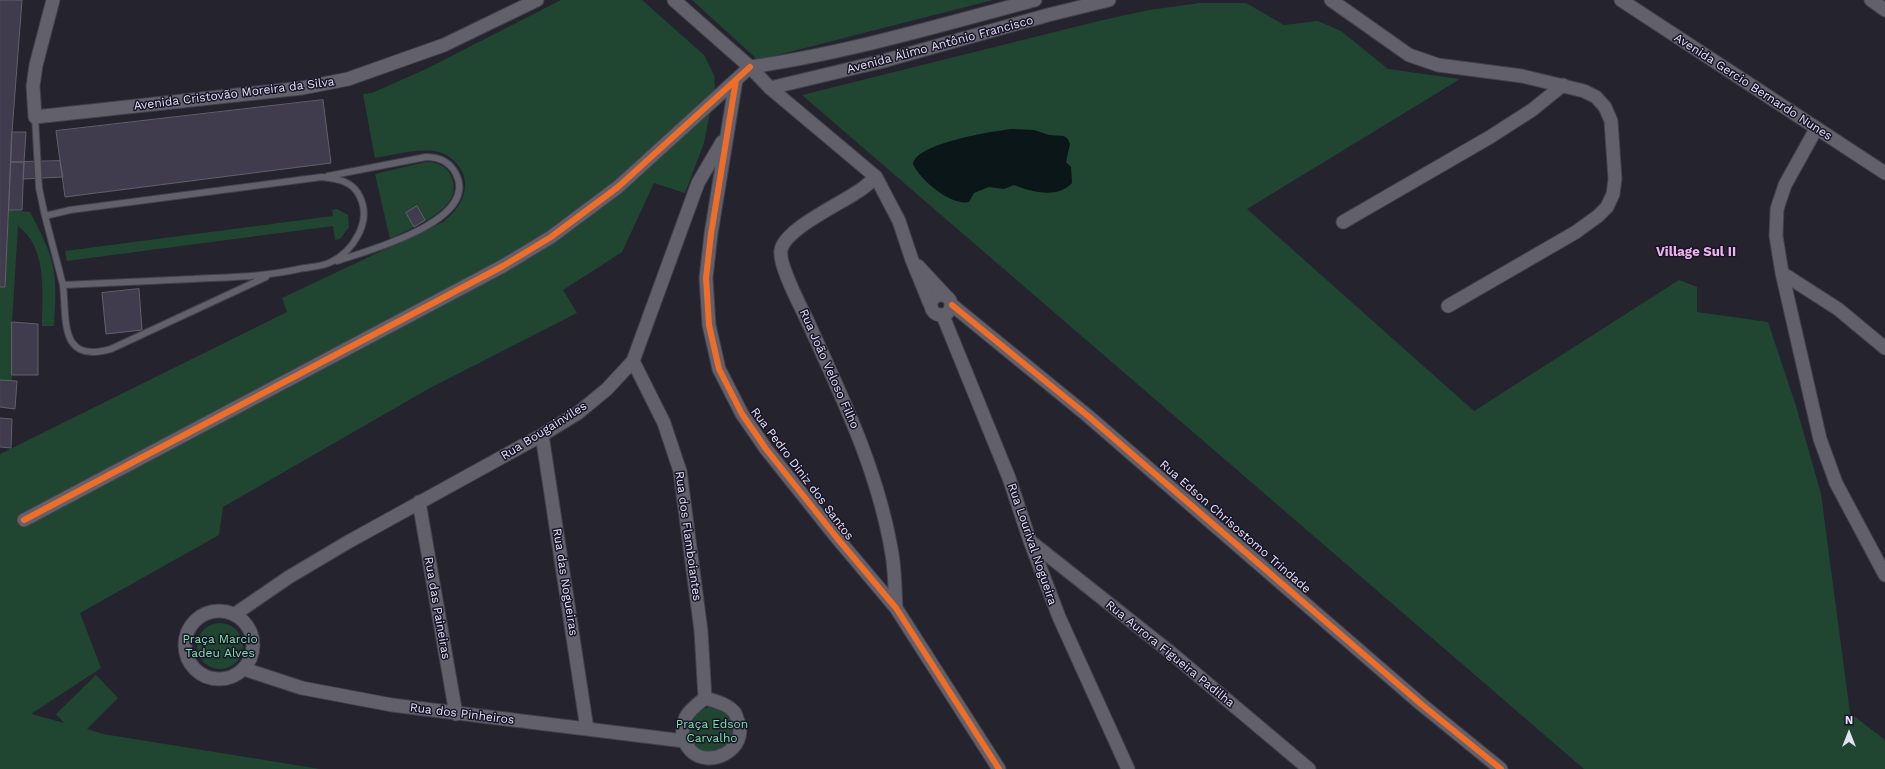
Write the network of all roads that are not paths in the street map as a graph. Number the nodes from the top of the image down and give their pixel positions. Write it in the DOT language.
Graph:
graph roads {
  1 [pos="53,0"];
  2 [pos="537,0"];
  3 [pos="674,0"];
  4 [pos="1035,0"];
  5 [pos="1109,0"];
  6 [pos="1331,0"];
  7 [pos="1621,0"];
  8 [pos="1871,0"];
  9 [pos="1885,10"];
  10 [pos="750,67"];
  11 [pos="736,80"];
  12 [pos="1563,85"];
  13 [pos="770,88"];
  14 [pos="35,118"];
  15 [pos="1816,128"];
  16 [pos="726,136"];
  17 [pos="1885,173"];
  18 [pos="322,177"];
  19 [pos="876,177"];
  20 [pos="45,216"];
  21 [pos="1343,222"];
  22 [pos="912,260"];
  23 [pos="330,263"];
  24 [pos="1782,274"];
  25 [pos="269,275"];
  26 [pos="63,285"];
  27 [pos="948,300"];
  28 [pos="930,304"];
  29 [pos="1448,306"];
  30 [pos="943,316"];
  31 [pos="1885,348"];
  32 [pos="632,361"];
  33 [pos="542,435"];
  34 [pos="419,502"];
  35 [pos="24,520"];
  36 [pos="1030,541"];
  37 [pos="1885,575"];
  38 [pos="896,608"];
  39 [pos="235,614"];
  40 [pos="244,669"];
  41 [pos="705,698"];
  42 [pos="456,714"];
  43 [pos="587,729"];
  44 [pos="684,741"];
  45 [pos="998,769"];
  46 [pos="1128,769"];
  47 [pos="1309,769"];
  48 [pos="1501,769"];
  1 -- 14 [label="street"];
  2 -- 14 [label="street, Avenida Cristovão Moreira da Silva"];
  3 -- 10 [label="street"];
  4 -- 10 [label="street, Avenida Álimo Antônio Francisco"];
  5 -- 13 [label="street, Avenida Álimo Antônio Francisco"];
  6 -- 12 [label="street"];
  7 -- 15 [label="street, Avenida Gercio Bernardo Nunes"];
  8 -- 9 [label="street"];
  10 -- 11 [label="street"];
  10 -- 13 [label="street"];
  11 -- 16 [label="street, Rua Pedro Diniz dos Santos"];
  11 -- 35 [label="street"];
  12 -- 21 [label="street"];
  12 -- 29 [label="street"];
  13 -- 19 [label="street"];
  14 -- 20 [label="lane"];
  15 -- 17 [label="street, Avenida Gercio Bernardo Nunes"];
  15 -- 24 [label="street"];
  16 -- 32 [label="street, Rua Bougainviles"];
  16 -- 38 [label="street, Rua Pedro Diniz dos Santos"];
  18 -- 20 [label="lane"];
  18 -- 23 [label="lane"];
  18 -- 23 [label="lane"];
  19 -- 22 [label="street"];
  19 -- 38 [label="street, Rua João Veloso Filho"];
  20 -- 26 [label="lane"];
  22 -- 27 [label="street, Rua Edson Chrisostomo Trindade"];
  22 -- 28 [label="street"];
  23 -- 25 [label="lane"];
  24 -- 31 [label="street"];
  24 -- 37 [label="street"];
  25 -- 26 [label="lane"];
  25 -- 26 [label="lane"];
  27 -- 28 [label="street"];
  27 -- 30 [label="street"];
  27 -- 48 [label="street, Rua Edson Chrisostomo Trindade"];
  28 -- 30 [label="street"];
  30 -- 36 [label="street, Rua Lourival Nogueira"];
  32 -- 33 [label="street, Rua Bougainviles"];
  32 -- 41 [label="street, Rua dos Flamboiantes"];
  33 -- 34 [label="street, Rua Bougainviles"];
  33 -- 43 [label="street, Rua das Nogueiras"];
  34 -- 39 [label="street, Rua Bougainviles"];
  34 -- 42 [label="street, Rua das Paineiras"];
  36 -- 46 [label="street, Rua Lourival Nogueira"];
  36 -- 47 [label="street, Rua Aurora Figueira Padilha"];
  38 -- 45 [label="street, Rua Pedro Diniz dos Santos"];
  39 -- 40 [label="street"];
  39 -- 40 [label="street"];
  40 -- 42 [label="street, Rua dos Pinheiros"];
  41 -- 44 [label="street"];
  41 -- 44 [label="street"];
  42 -- 43 [label="street, Rua dos Pinheiros"];
  43 -- 44 [label="street, Rua dos Pinheiros"];
}
